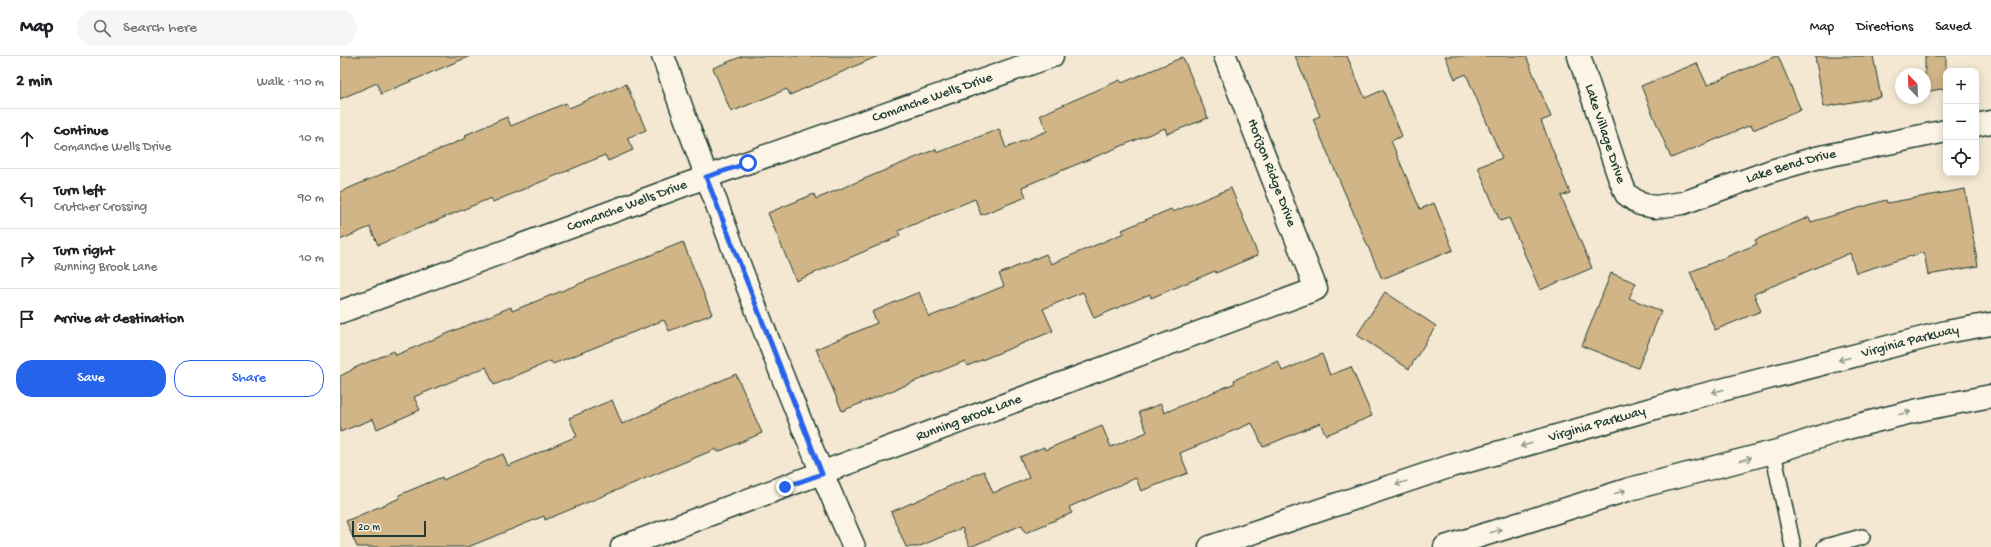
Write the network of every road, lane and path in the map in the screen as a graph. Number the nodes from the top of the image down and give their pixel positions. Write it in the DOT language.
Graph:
graph roads {
  1 [pos="663,56"];
  2 [pos="1052,56"];
  3 [pos="1225,56"];
  4 [pos="1579,56"];
  5 [pos="1991,122"];
  6 [pos="1979,124"];
  7 [pos="1943,132"];
  8 [pos="706,177"];
  9 [pos="1640,204"];
  10 [pos="1316,289"];
  11 [pos="340,312"];
  12 [pos="1991,324"];
  13 [pos="1991,396"];
  14 [pos="1773,452"];
  15 [pos="822,474"];
  16 [pos="1862,537"];
  17 [pos="622,547"];
  18 [pos="854,547"];
  19 [pos="1210,547"];
  20 [pos="1445,547"];
  21 [pos="1793,547"];
  22 [pos="1826,547"];
  1 -- 8 [label="street"];
  2 -- 8 [label="street, Comanche Wells Drive"];
  3 -- 10 [label="street, Horizon Ridge Drive"];
  4 -- 9 [label="street, Lake Village Drive"];
  5 -- 6 [label="street"];
  7 -- 9 [label="street, Lake Bend Drive"];
  8 -- 11 [label="street, Comanche Wells Drive"];
  8 -- 15 [label="street"];
  10 -- 15 [label="street, Running Brook Lane"];
  12 -- 19 [label="street, Virginia Parkway, one-way"];
  14 -- 13 [label="street, one-way"];
  20 -- 14 [label="street, one-way"];
  14 -- 21 [label="lane"];
  15 -- 17 [label="street, Running Brook Lane"];
  15 -- 18 [label="street"];
  16 -- 22 [label="lane"];
}
